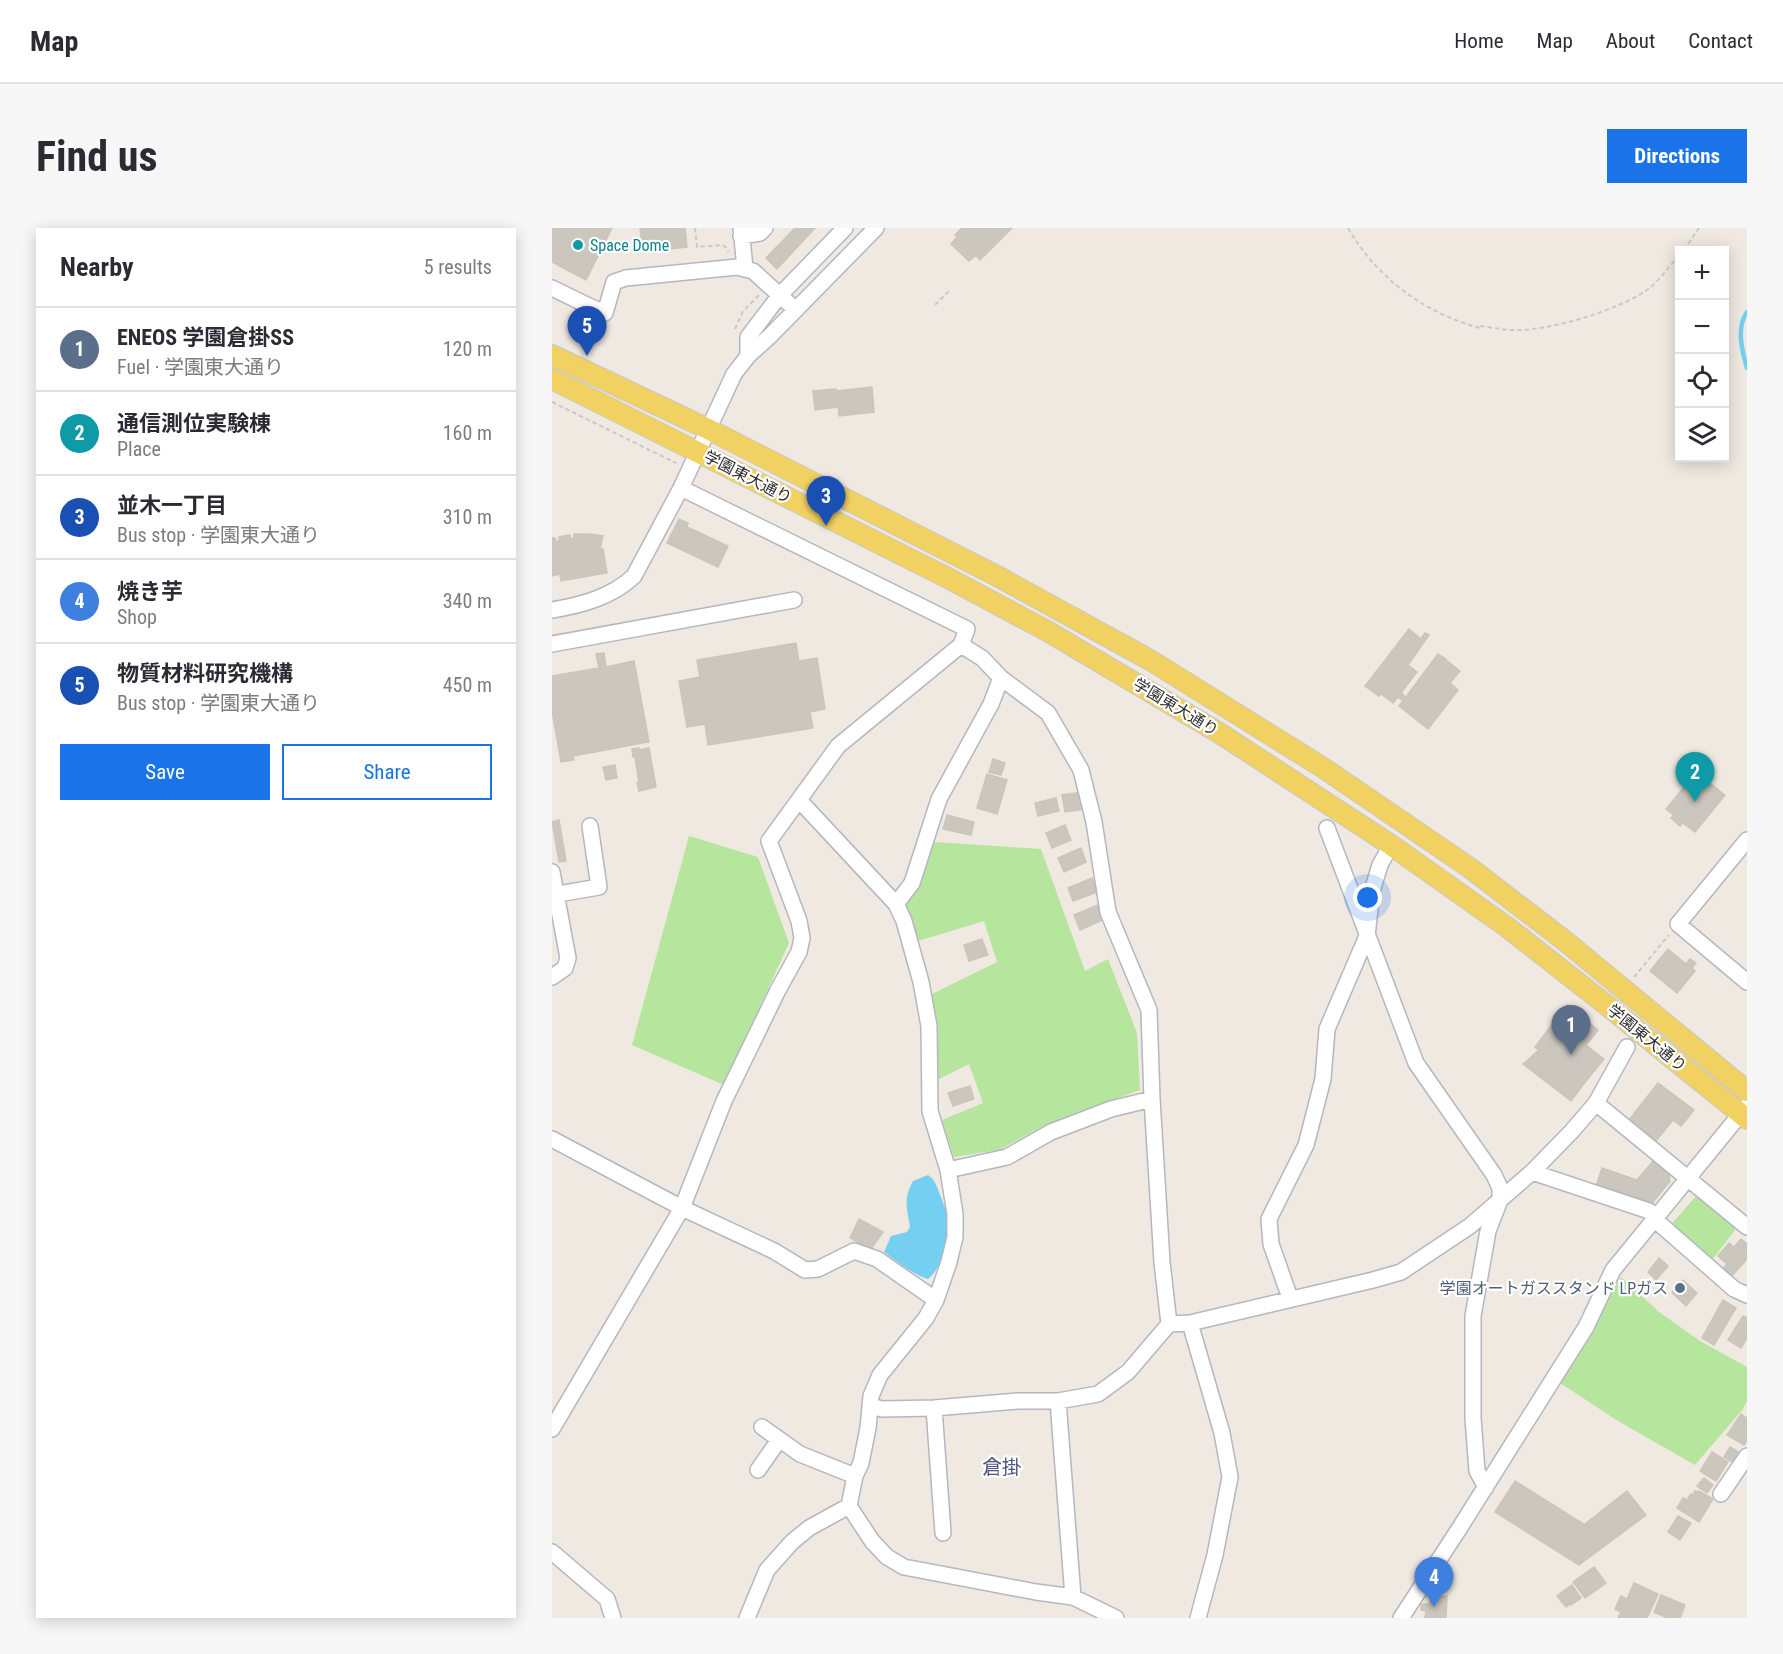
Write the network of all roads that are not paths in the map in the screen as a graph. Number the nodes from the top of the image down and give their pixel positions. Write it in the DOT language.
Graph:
graph roads {
  1 [pos="765,228"];
  2 [pos="876,228"];
  3 [pos="842,229"];
  4 [pos="741,232"];
  5 [pos="745,268"];
  6 [pos="552,288"];
  7 [pos="780,295"];
  8 [pos="796,310"];
  9 [pos="552,355"];
  10 [pos="748,356"];
  11 [pos="552,379"];
  12 [pos="708,429"];
  13 [pos="698,452"];
  14 [pos="681,488"];
  15 [pos="794,600"];
  16 [pos="552,610"];
  17 [pos="552,644"];
  18 [pos="961,645"];
  19 [pos="1001,678"];
  20 [pos="799,800"];
  21 [pos="590,826"];
  22 [pos="1326,828"];
  23 [pos="1747,840"];
  24 [pos="1391,845"];
  25 [pos="552,872"];
  26 [pos="554,894"];
  27 [pos="896,904"];
  28 [pos="1367,936"];
  29 [pos="552,977"];
  30 [pos="1747,982"];
  31 [pos="1627,1047"];
  32 [pos="1747,1091"];
  33 [pos="1152,1099"];
  34 [pos="1596,1103"];
  35 [pos="1745,1113"];
  36 [pos="552,1139"];
  37 [pos="948,1170"];
  38 [pos="1532,1172"];
  39 [pos="1688,1178"];
  40 [pos="1500,1200"];
  41 [pos="682,1208"];
  42 [pos="1656,1218"];
  43 [pos="1747,1227"];
  44 [pos="1747,1295"];
  45 [pos="1290,1298"];
  46 [pos="936,1300"];
  47 [pos="1190,1323"];
  48 [pos="1169,1324"];
  49 [pos="1058,1401"];
  50 [pos="870,1406"];
  51 [pos="934,1408"];
  52 [pos="762,1427"];
  53 [pos="552,1429"];
  54 [pos="779,1440"];
  55 [pos="1747,1456"];
  56 [pos="758,1470"];
  57 [pos="855,1476"];
  58 [pos="1486,1486"];
  59 [pos="1722,1494"];
  60 [pos="849,1506"];
  61 [pos="943,1533"];
  62 [pos="552,1552"];
  63 [pos="1073,1597"];
  64 [pos="612,1618"];
  65 [pos="747,1618"];
  66 [pos="1116,1618"];
  67 [pos="1198,1618"];
  68 [pos="1401,1618"];
  1 -- 4 [label="street"];
  2 -- 8 [label="street"];
  3 -- 7 [label="street"];
  4 -- 5 [label="street"];
  5 -- 6 [label="street"];
  5 -- 7 [label="street"];
  7 -- 8 [label="street"];
  7 -- 10 [label="street"];
  8 -- 10 [label="street"];
  9 -- 12 [label="main road, 学園東大通り"];
  10 -- 12 [label="street"];
  11 -- 13 [label="main road, 学園東大通り"];
  12 -- 13 [label="street"];
  12 -- 32 [label="main road, 学園東大通り"];
  13 -- 14 [label="street"];
  13 -- 24 [label="main road, 学園東大通り"];
  14 -- 16 [label="street"];
  14 -- 18 [label="street"];
  15 -- 17 [label="street"];
  18 -- 19 [label="street"];
  18 -- 20 [label="street"];
  19 -- 27 [label="street"];
  19 -- 33 [label="street"];
  20 -- 27 [label="street"];
  20 -- 41 [label="street"];
  21 -- 26 [label="street"];
  22 -- 28 [label="street"];
  23 -- 30 [label="street"];
  24 -- 28 [label="street"];
  24 -- 35 [label="main road, 学園東大通り"];
  25 -- 26 [label="street"];
  26 -- 29 [label="street"];
  27 -- 37 [label="street"];
  28 -- 40 [label="street"];
  28 -- 45 [label="street"];
  31 -- 34 [label="street"];
  33 -- 37 [label="street"];
  33 -- 48 [label="street"];
  34 -- 38 [label="street"];
  34 -- 39 [label="street"];
  35 -- 39 [label="street"];
  36 -- 41 [label="street"];
  37 -- 46 [label="street"];
  38 -- 40 [label="street"];
  38 -- 42 [label="street"];
  39 -- 42 [label="street"];
  39 -- 43 [label="street"];
  40 -- 45 [label="street"];
  40 -- 58 [label="street"];
  41 -- 46 [label="street"];
  41 -- 53 [label="street"];
  42 -- 44 [label="street"];
  42 -- 58 [label="street"];
  45 -- 47 [label="street"];
  46 -- 50 [label="street"];
  47 -- 48 [label="street"];
  47 -- 67 [label="street"];
  48 -- 49 [label="street"];
  49 -- 51 [label="street"];
  49 -- 63 [label="street"];
  50 -- 51 [label="street"];
  50 -- 57 [label="street"];
  51 -- 61 [label="street"];
  52 -- 54 [label="street"];
  54 -- 56 [label="street"];
  54 -- 57 [label="street"];
  55 -- 59 [label="street"];
  57 -- 60 [label="street"];
  58 -- 68 [label="street"];
  60 -- 63 [label="street"];
  60 -- 65 [label="street"];
  62 -- 64 [label="street"];
  63 -- 66 [label="street"];
}
